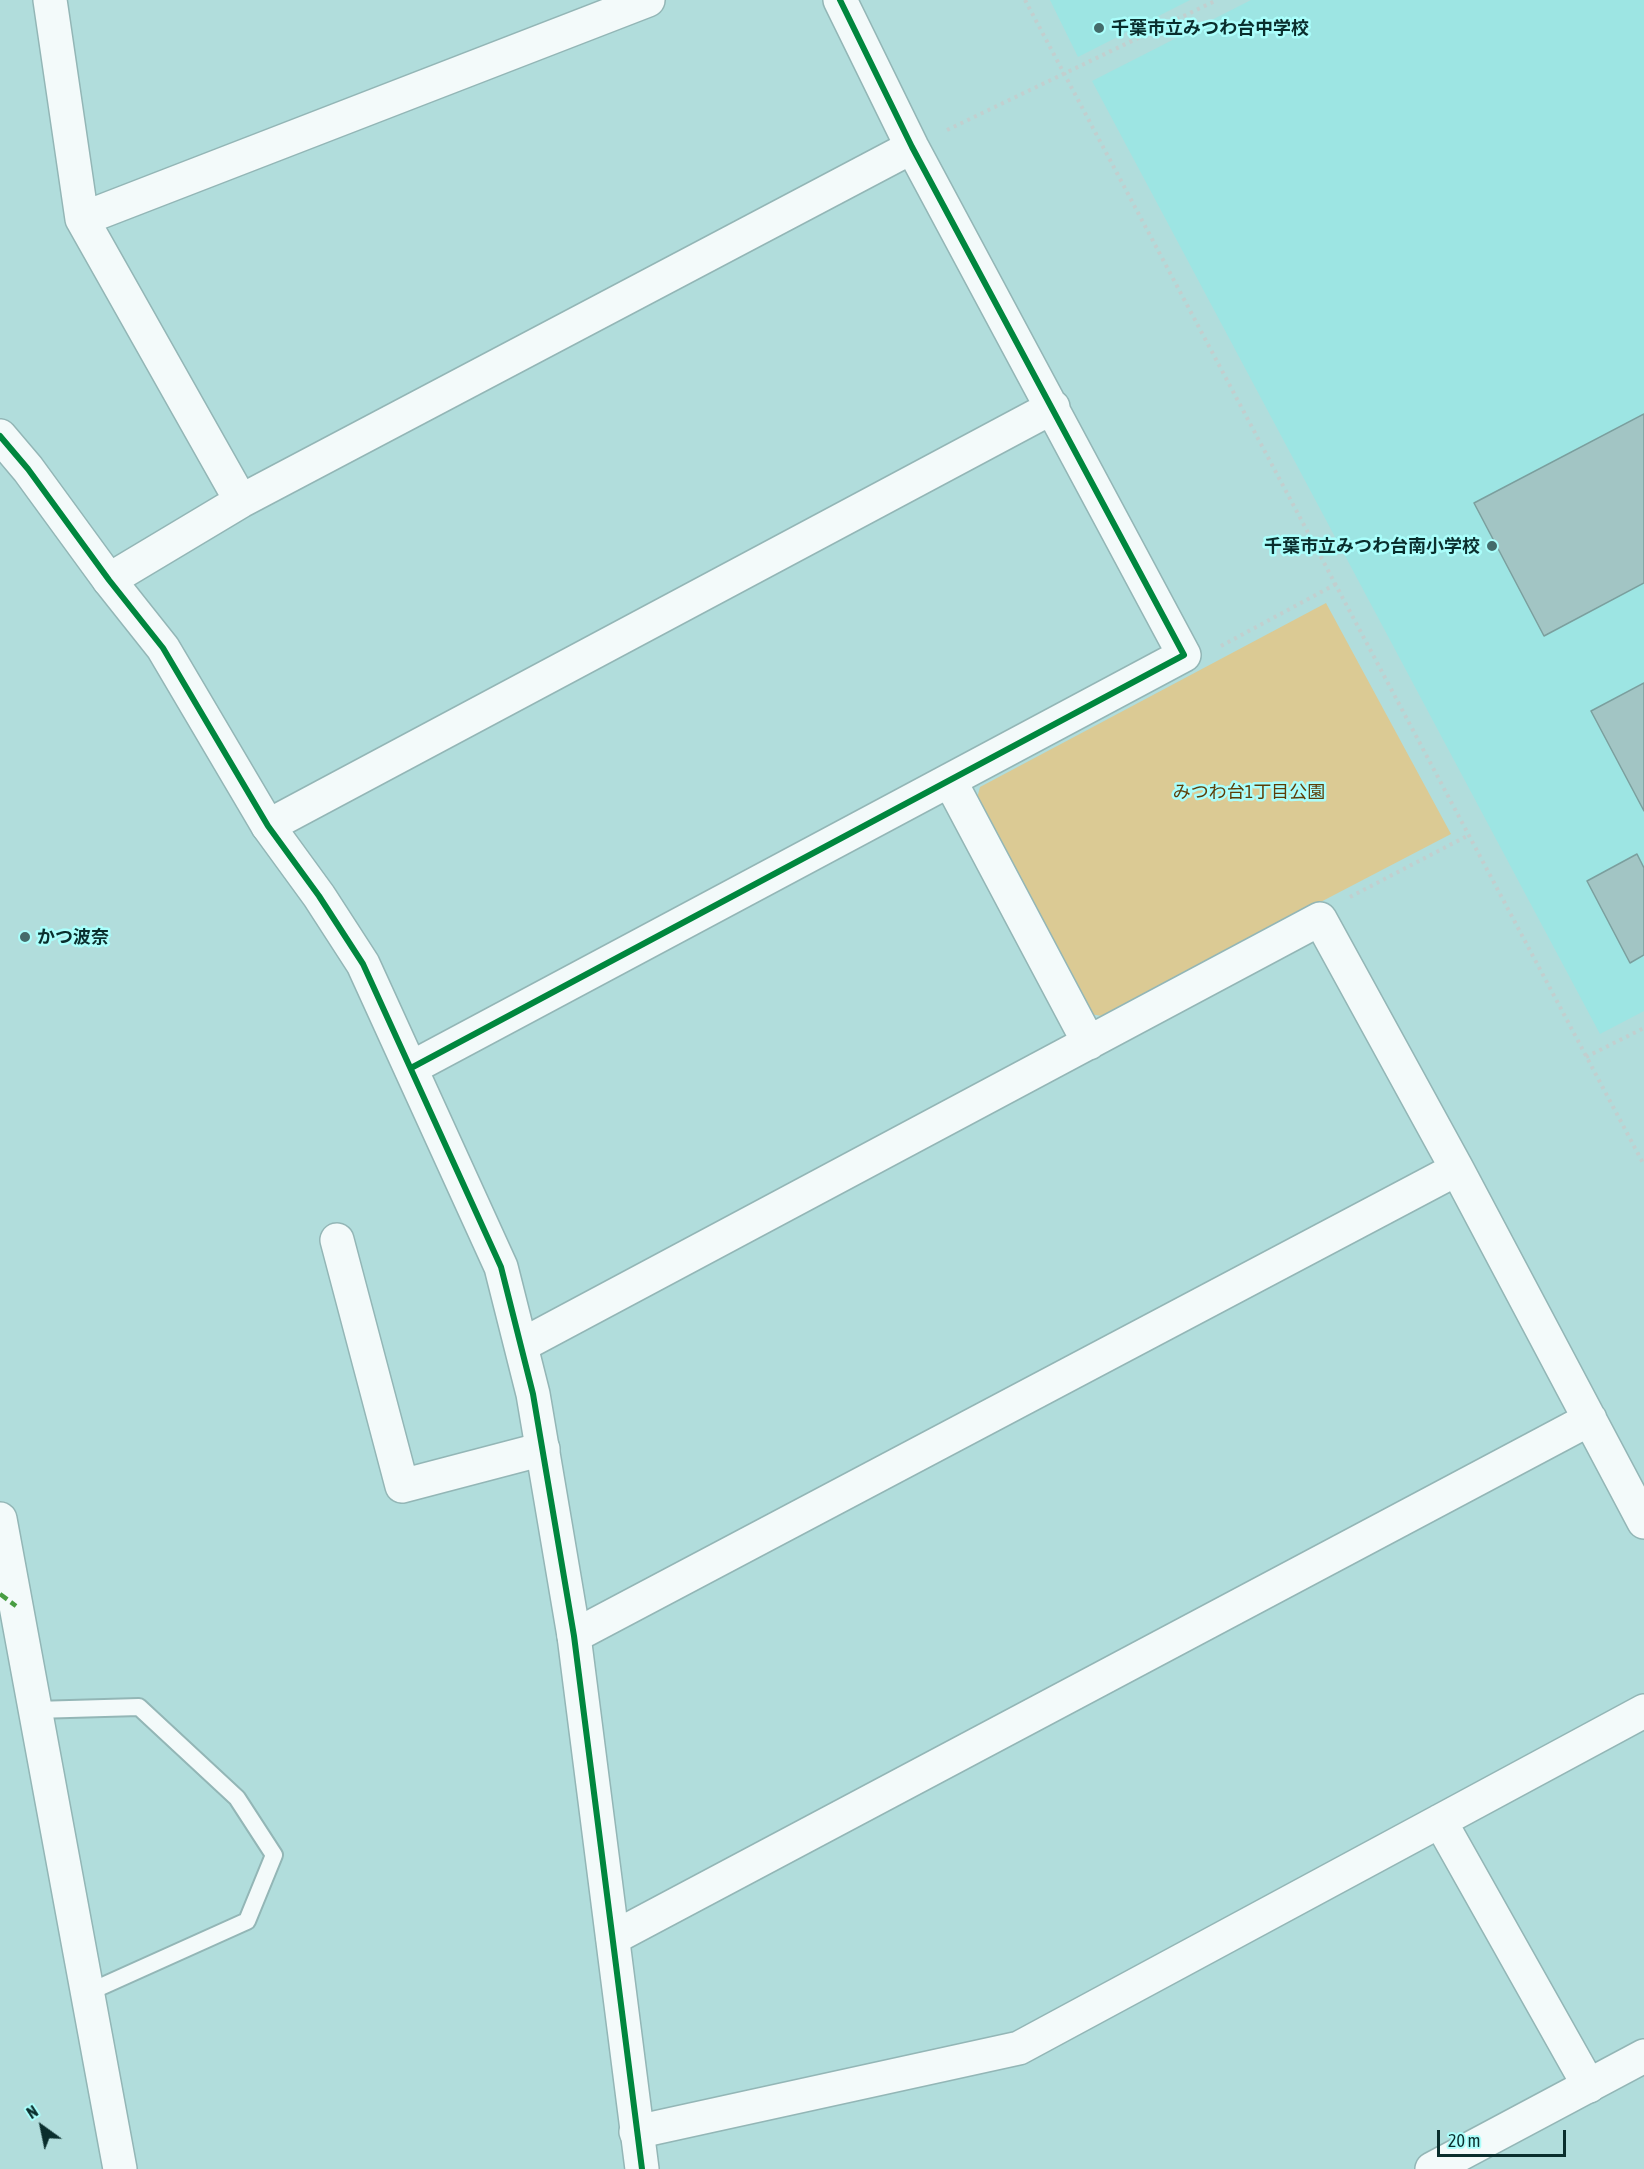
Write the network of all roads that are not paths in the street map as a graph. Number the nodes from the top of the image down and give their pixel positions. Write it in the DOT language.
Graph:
graph roads {
  1 [pos="50,0"];
  2 [pos="648,0"];
  3 [pos="840,0"];
  4 [pos="912,147"];
  5 [pos="82,219"];
  6 [pos="1053,407"];
  7 [pos="0,436"];
  8 [pos="241,501"];
  9 [pos="109,580"];
  10 [pos="950,781"];
  11 [pos="268,826"];
  12 [pos="1089,1042"];
  13 [pos="411,1068"];
  14 [pos="1457,1169"];
  15 [pos="337,1240"];
  16 [pos="522,1346"];
  17 [pos="1590,1419"];
  18 [pos="543,1449"];
  19 [pos="0,1519"];
  20 [pos="1644,1522"];
  21 [pos="574,1636"];
  22 [pos="35,1710"];
  23 [pos="1644,1711"];
  24 [pos="1440,1821"];
  25 [pos="614,1938"];
  26 [pos="87,1993"];
  27 [pos="1644,2056"];
  28 [pos="1589,2086"];
  29 [pos="636,2133"];
  30 [pos="120,2169"];
  31 [pos="642,2169"];
  32 [pos="1432,2169"];
  1 -- 5 [label="street"];
  2 -- 5 [label="street"];
  3 -- 4 [label="street"];
  4 -- 6 [label="street"];
  4 -- 8 [label="street"];
  5 -- 8 [label="street"];
  6 -- 10 [label="street"];
  6 -- 11 [label="street"];
  7 -- 9 [label="street"];
  8 -- 9 [label="street"];
  9 -- 11 [label="street"];
  10 -- 12 [label="street"];
  10 -- 13 [label="street"];
  11 -- 13 [label="street"];
  12 -- 14 [label="street"];
  12 -- 16 [label="street"];
  13 -- 16 [label="street"];
  14 -- 17 [label="street"];
  14 -- 21 [label="street"];
  15 -- 18 [label="street"];
  16 -- 18 [label="street"];
  17 -- 20 [label="street"];
  17 -- 25 [label="street"];
  18 -- 21 [label="street"];
  19 -- 22 [label="street"];
  21 -- 25 [label="street"];
  22 -- 26 [label="street"];
  22 -- 26 [label="lane"];
  23 -- 24 [label="street"];
  24 -- 28 [label="street"];
  24 -- 29 [label="street"];
  25 -- 29 [label="street"];
  26 -- 30 [label="street"];
  27 -- 28 [label="street"];
  28 -- 32 [label="street"];
  29 -- 31 [label="street"];
}
